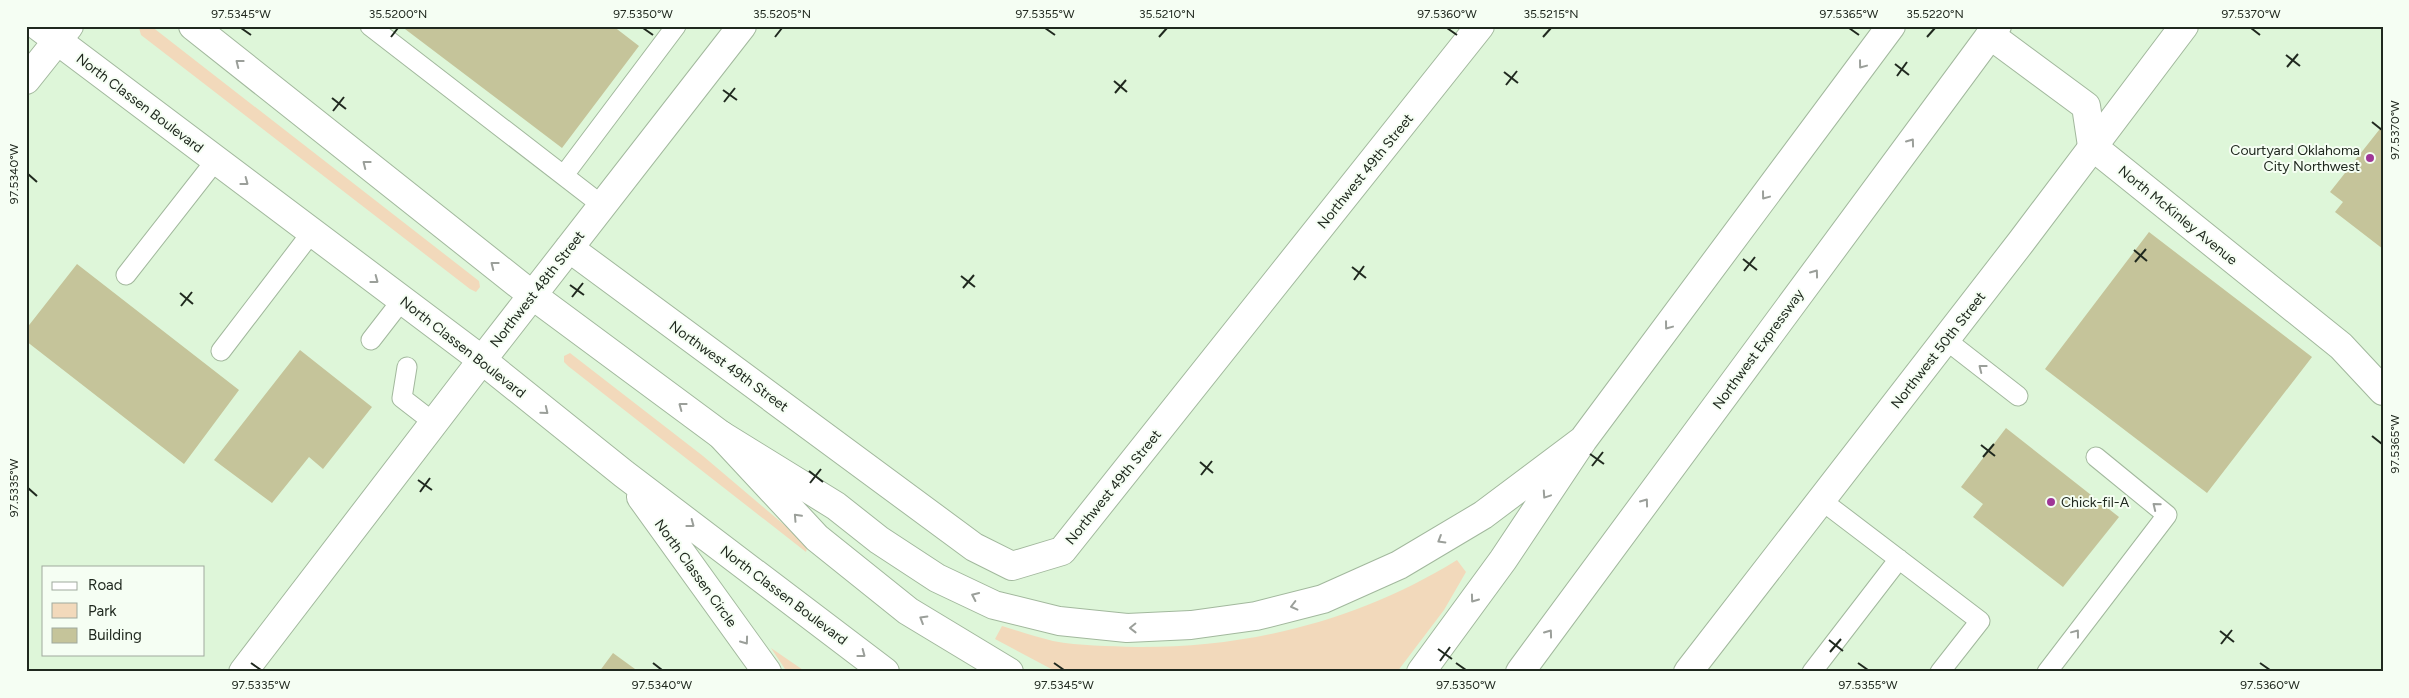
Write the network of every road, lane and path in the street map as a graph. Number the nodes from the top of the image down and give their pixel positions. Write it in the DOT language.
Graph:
graph roads {
  1 [pos="193,26"];
  2 [pos="370,26"];
  3 [pos="676,26"];
  4 [pos="1480,26"];
  5 [pos="1891,26"];
  6 [pos="2184,26"];
  7 [pos="733,29"];
  8 [pos="55,31"];
  9 [pos="1993,31"];
  10 [pos="26,80"];
  11 [pos="2092,146"];
  12 [pos="216,160"];
  13 [pos="564,175"];
  14 [pos="603,206"];
  15 [pos="312,232"];
  16 [pos="569,248"];
  17 [pos="126,275"];
  18 [pos="532,295"];
  19 [pos="402,300"];
  20 [pos="372,340"];
  21 [pos="1946,340"];
  22 [pos="221,351"];
  23 [pos="482,360"];
  24 [pos="407,367"];
  25 [pos="2383,391"];
  26 [pos="2018,396"];
  27 [pos="433,422"];
  28 [pos="721,435"];
  29 [pos="1583,440"];
  30 [pos="2096,456"];
  31 [pos="624,474"];
  32 [pos="1821,500"];
  33 [pos="1899,559"];
  34 [pos="243,672"];
  35 [pos="767,672"];
  36 [pos="885,672"];
  37 [pos="1009,672"];
  38 [pos="1421,672"];
  39 [pos="1520,672"];
  40 [pos="1688,672"];
  41 [pos="1812,672"];
  42 [pos="1940,672"];
  43 [pos="2047,672"];
  18 -- 1 [label="main road, one-way"];
  2 -- 13 [label="lane"];
  3 -- 13 [label="lane"];
  4 -- 16 [label="main road, Northwest 49th Street"];
  5 -- 29 [label="main road, one-way"];
  6 -- 11 [label="main road, Northwest 50th Street"];
  7 -- 14 [label="main road, Northwest 48th Street"];
  8 -- 10 [label="main road"];
  8 -- 12 [label="main road, North Classen Boulevard"];
  9 -- 11 [label="main road"];
  39 -- 9 [label="main road, Northwest Expressway, one-way"];
  11 -- 21 [label="main road, Northwest 50th Street"];
  11 -- 25 [label="main road, North McKinley Avenue"];
  12 -- 15 [label="main road, North Classen Boulevard, one-way"];
  12 -- 17 [label="lane"];
  13 -- 14 [label="lane"];
  14 -- 16 [label="main road, Northwest 48th Street"];
  15 -- 19 [label="main road, North Classen Boulevard, one-way"];
  15 -- 22 [label="lane"];
  16 -- 18 [label="main road, Northwest 48th Street"];
  18 -- 23 [label="main road, Northwest 48th Street"];
  28 -- 18 [label="main road, one-way"];
  19 -- 20 [label="lane"];
  19 -- 23 [label="main road, North Classen Boulevard"];
  26 -- 21 [label="lane, one-way"];
  21 -- 32 [label="main road, Northwest 50th Street"];
  23 -- 27 [label="main road, Northwest 48th Street"];
  23 -- 31 [label="main road, North Classen Boulevard, one-way"];
  24 -- 27 [label="lane"];
  27 -- 34 [label="main road, Northwest 48th Street"];
  29 -- 28 [label="main road, one-way"];
  37 -- 28 [label="main road, one-way"];
  29 -- 38 [label="main road, one-way"];
  43 -- 30 [label="lane, one-way"];
  31 -- 35 [label="main road, North Classen Circle, one-way"];
  31 -- 36 [label="main road, North Classen Boulevard, one-way"];
  32 -- 33 [label="lane"];
  32 -- 40 [label="main road, Northwest 50th Street"];
  33 -- 41 [label="lane"];
  33 -- 42 [label="lane"];
}
